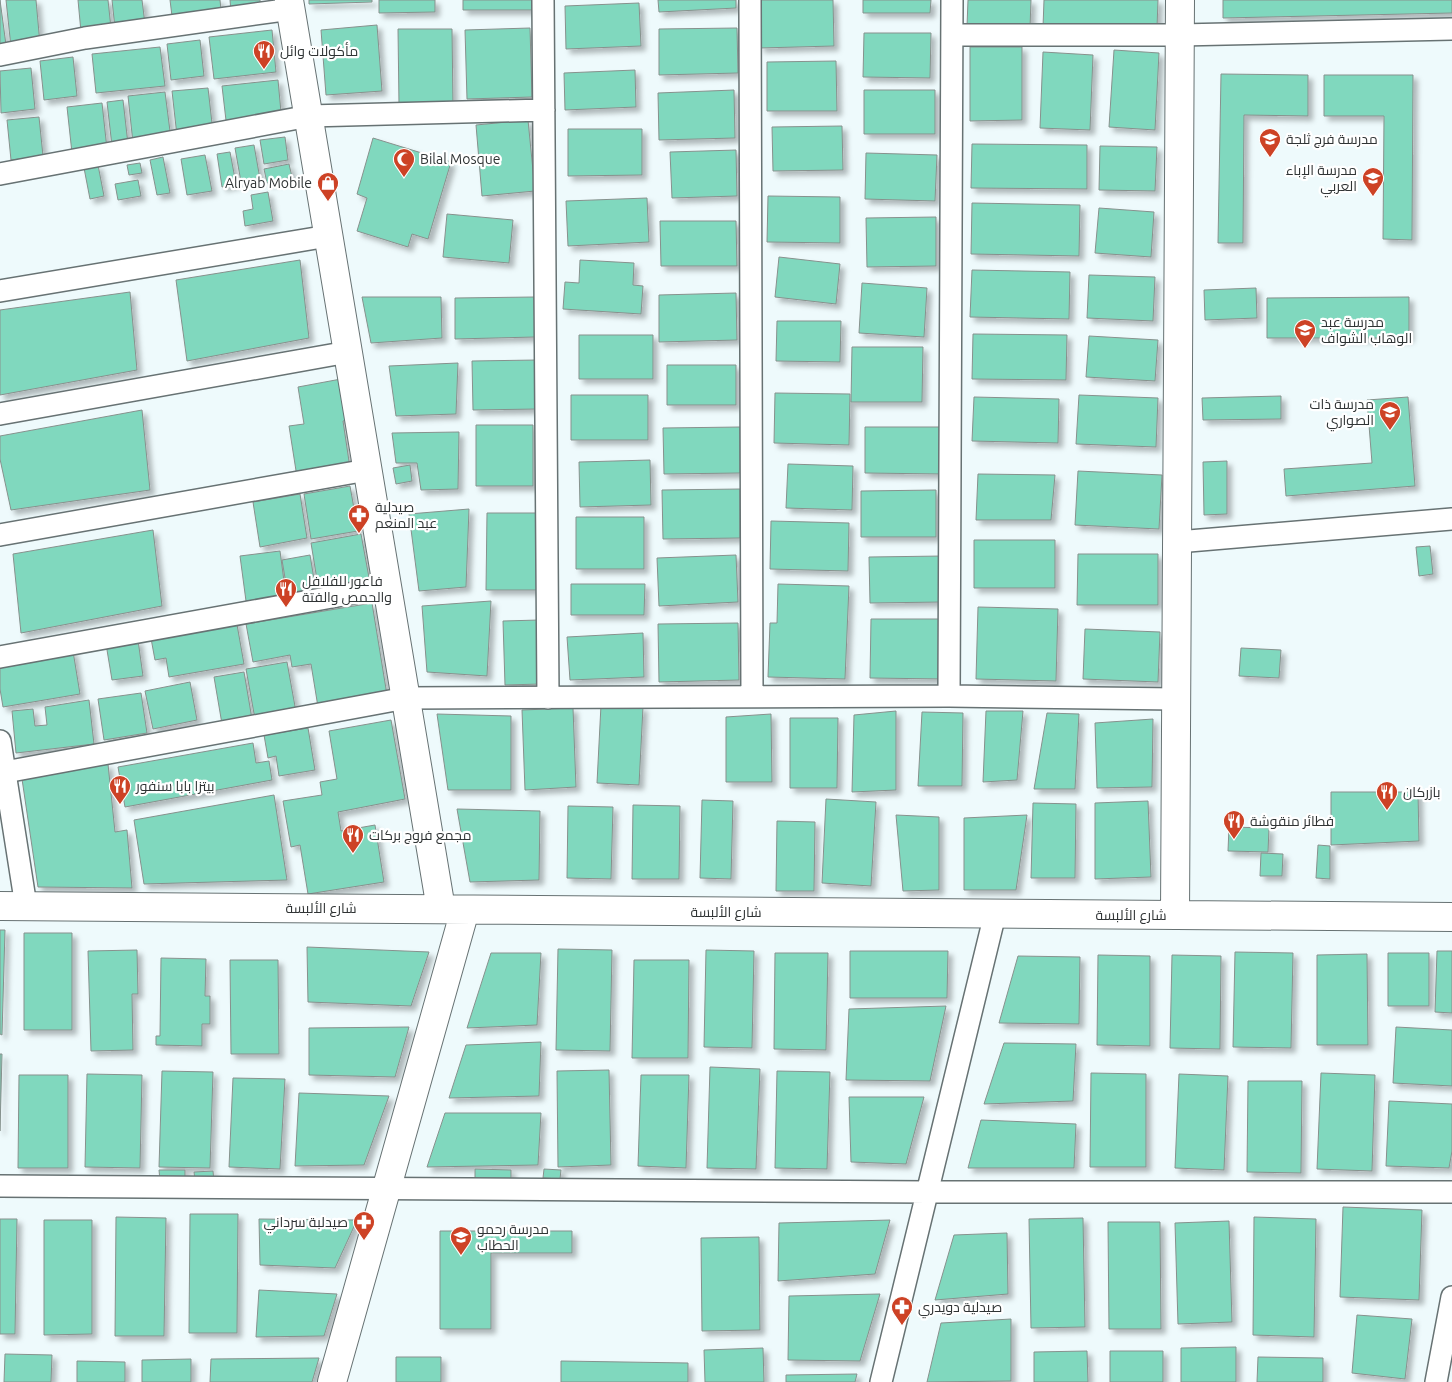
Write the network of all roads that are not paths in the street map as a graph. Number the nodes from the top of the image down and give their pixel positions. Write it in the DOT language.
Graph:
graph roads {
  1 [pos="543,0"];
  2 [pos="750,0"];
  3 [pos="952,0"];
  4 [pos="1180,0"];
  5 [pos="290,4"];
  6 [pos="1452,29"];
  7 [pos="952,35"];
  8 [pos="1180,35"];
  9 [pos="0,55"];
  10 [pos="544,110"];
  11 [pos="309,116"];
  12 [pos="0,174"];
  13 [pos="328,236"];
  14 [pos="0,291"];
  15 [pos="348,352"];
  16 [pos="0,414"];
  17 [pos="367,470"];
  18 [pos="1452,519"];
  19 [pos="0,535"];
  20 [pos="1177,542"];
  21 [pos="387,587"];
  22 [pos="0,657"];
  23 [pos="949,696"];
  24 [pos="752,697"];
  25 [pos="406,698"];
  26 [pos="548,698"];
  27 [pos="1176,700"];
  28 [pos="0,741"];
  29 [pos="2,773"];
  30 [pos="13,906"];
  31 [pos="453,909"];
  32 [pos="995,914"];
  33 [pos="1175,915"];
  34 [pos="1452,917"];
  35 [pos="0,1186"];
  36 [pos="387,1187"];
  37 [pos="928,1192"];
  38 [pos="1452,1192"];
  39 [pos="1452,1297"];
  40 [pos="332,1382"];
  41 [pos="881,1382"];
  42 [pos="1436,1382"];
  1 -- 10 [label="street"];
  2 -- 24 [label="street"];
  3 -- 7 [label="street"];
  4 -- 8 [label="street"];
  5 -- 9 [label="street"];
  5 -- 11 [label="street"];
  6 -- 8 [label="street"];
  7 -- 8 [label="street"];
  7 -- 23 [label="street"];
  8 -- 20 [label="street"];
  10 -- 11 [label="street"];
  10 -- 26 [label="street"];
  11 -- 12 [label="street"];
  11 -- 13 [label="street"];
  13 -- 14 [label="street"];
  13 -- 15 [label="street"];
  15 -- 16 [label="street"];
  15 -- 17 [label="street"];
  17 -- 19 [label="street"];
  17 -- 21 [label="street"];
  18 -- 20 [label="street"];
  20 -- 27 [label="street"];
  21 -- 22 [label="street"];
  21 -- 25 [label="street"];
  23 -- 24 [label="street"];
  23 -- 27 [label="street"];
  24 -- 26 [label="street"];
  25 -- 26 [label="street"];
  25 -- 29 [label="street"];
  25 -- 31 [label="street"];
  27 -- 33 [label="street"];
  28 -- 29 [label="street"];
  29 -- 30 [label="street"];
  30 -- 31 [label="street, شارع الألبسة"];
  31 -- 32 [label="street, شارع الألبسة"];
  31 -- 36 [label="street"];
  32 -- 33 [label="street, شارع الألبسة"];
  32 -- 37 [label="street"];
  33 -- 34 [label="street, شارع الألبسة"];
  35 -- 36 [label="street"];
  36 -- 37 [label="street"];
  36 -- 40 [label="street"];
  37 -- 38 [label="street"];
  37 -- 41 [label="street"];
  39 -- 42 [label="street"];
}
